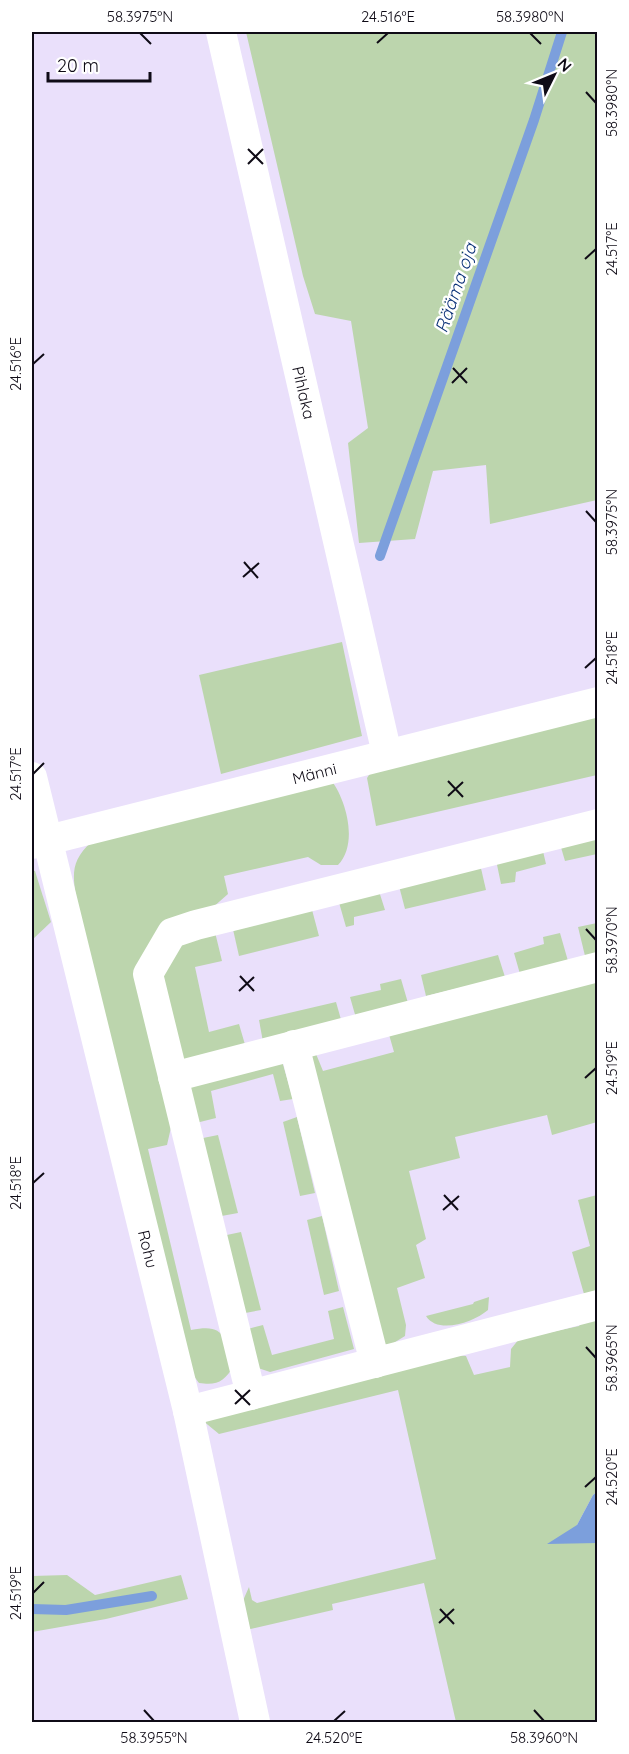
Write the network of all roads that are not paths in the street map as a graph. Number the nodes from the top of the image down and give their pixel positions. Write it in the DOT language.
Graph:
graph roads {
  1 [pos="221,32"];
  2 [pos="597,702"];
  3 [pos="387,754"];
  4 [pos="32,777"];
  5 [pos="597,824"];
  6 [pos="39,842"];
  7 [pos="597,967"];
  8 [pos="294,1045"];
  9 [pos="173,1077"];
  10 [pos="597,1305"];
  11 [pos="375,1363"];
  12 [pos="251,1395"];
  13 [pos="188,1411"];
  14 [pos="255,1722"];
  1 -- 3 [label="street, Pihlaka"];
  2 -- 3 [label="street, Männi"];
  3 -- 6 [label="street, Männi"];
  4 -- 6 [label="street, Rohu"];
  5 -- 9 [label="street"];
  6 -- 13 [label="street, Rohu"];
  7 -- 8 [label="street"];
  8 -- 9 [label="street"];
  8 -- 11 [label="street"];
  9 -- 12 [label="street"];
  10 -- 11 [label="street"];
  11 -- 12 [label="street"];
  12 -- 13 [label="street"];
  13 -- 14 [label="street, Rohu"];
}
